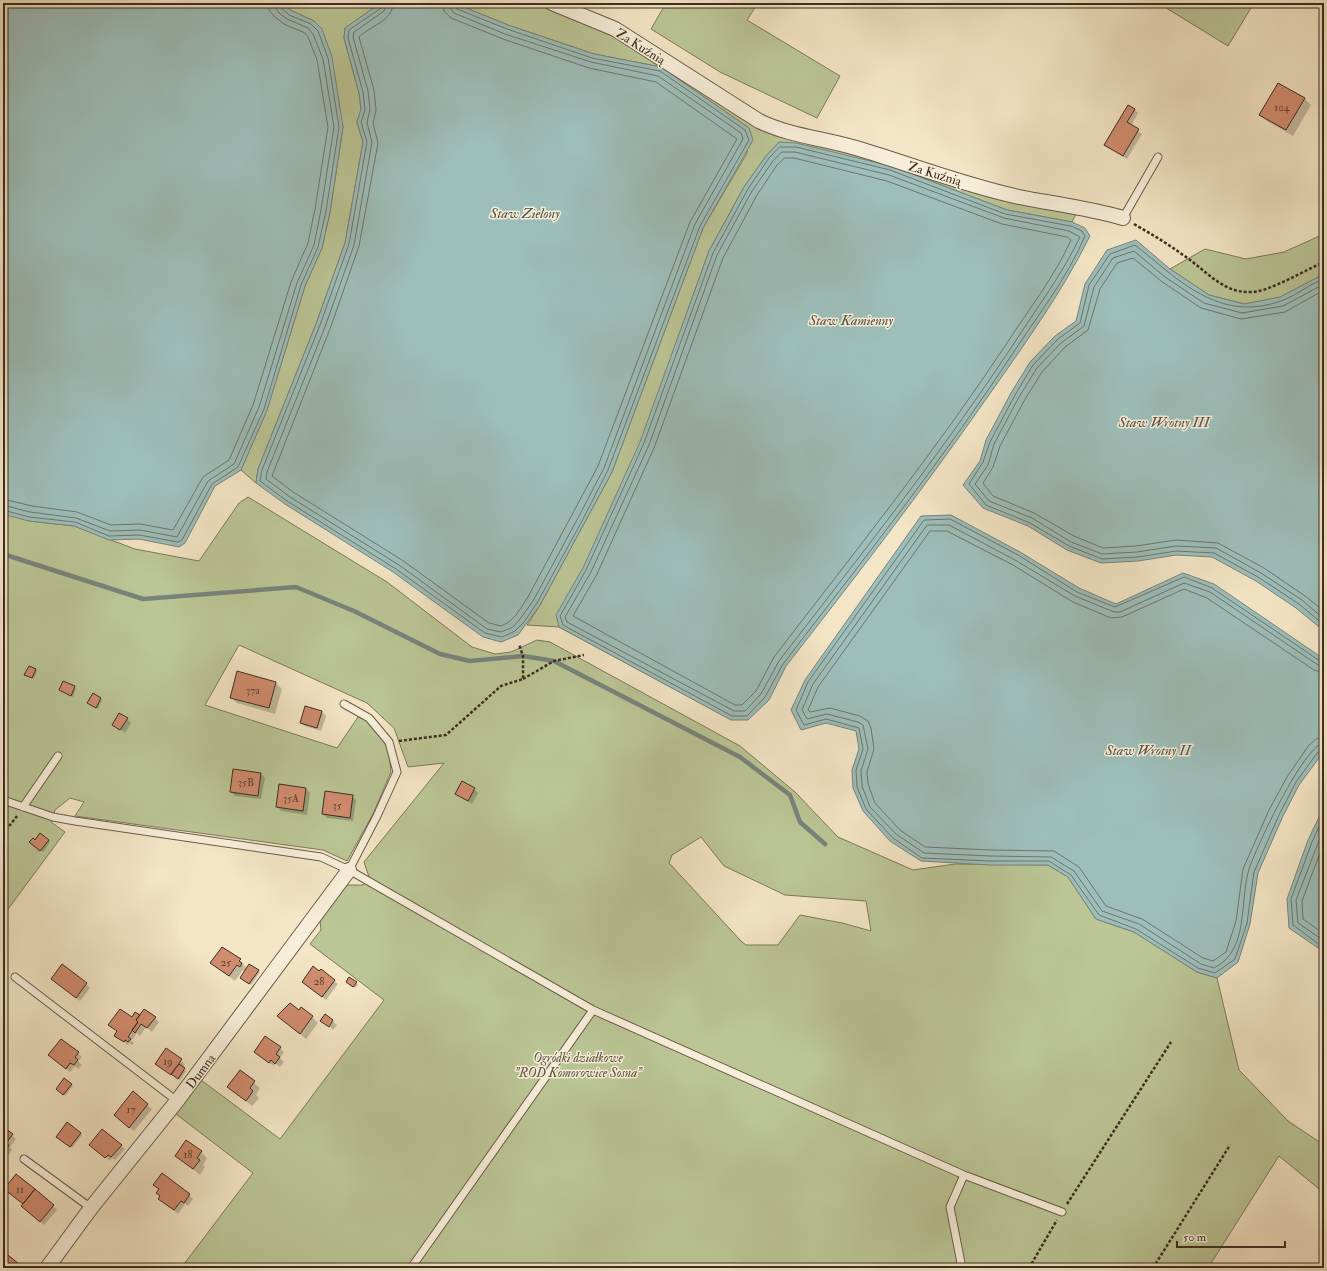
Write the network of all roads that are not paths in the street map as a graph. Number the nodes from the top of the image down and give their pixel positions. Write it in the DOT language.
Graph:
graph roads {
  1 [pos="552,3"];
  2 [pos="1158,157"];
  3 [pos="1123,218"];
  4 [pos="344,704"];
  5 [pos="58,756"];
  6 [pos="3,800"];
  7 [pos="23,807"];
  8 [pos="349,870"];
  9 [pos="15,977"];
  10 [pos="593,1010"];
  11 [pos="178,1101"];
  12 [pos="24,1159"];
  13 [pos="964,1175"];
  14 [pos="91,1208"];
  15 [pos="1062,1212"];
  16 [pos="47,1268"];
  17 [pos="410,1268"];
  18 [pos="962,1268"];
  1 -- 3 [label="street, Za Kuźnią"];
  2 -- 3 [label="lane"];
  4 -- 8 [label="lane"];
  5 -- 7 [label="lane"];
  6 -- 7 [label="lane"];
  7 -- 8 [label="lane"];
  8 -- 10 [label="lane"];
  8 -- 11 [label="street, Dumna"];
  9 -- 11 [label="lane"];
  10 -- 13 [label="lane"];
  10 -- 17 [label="lane"];
  11 -- 14 [label="street, Dumna"];
  12 -- 14 [label="lane"];
  13 -- 15 [label="lane"];
  13 -- 18 [label="lane"];
  14 -- 16 [label="street, Dumna"];
}
